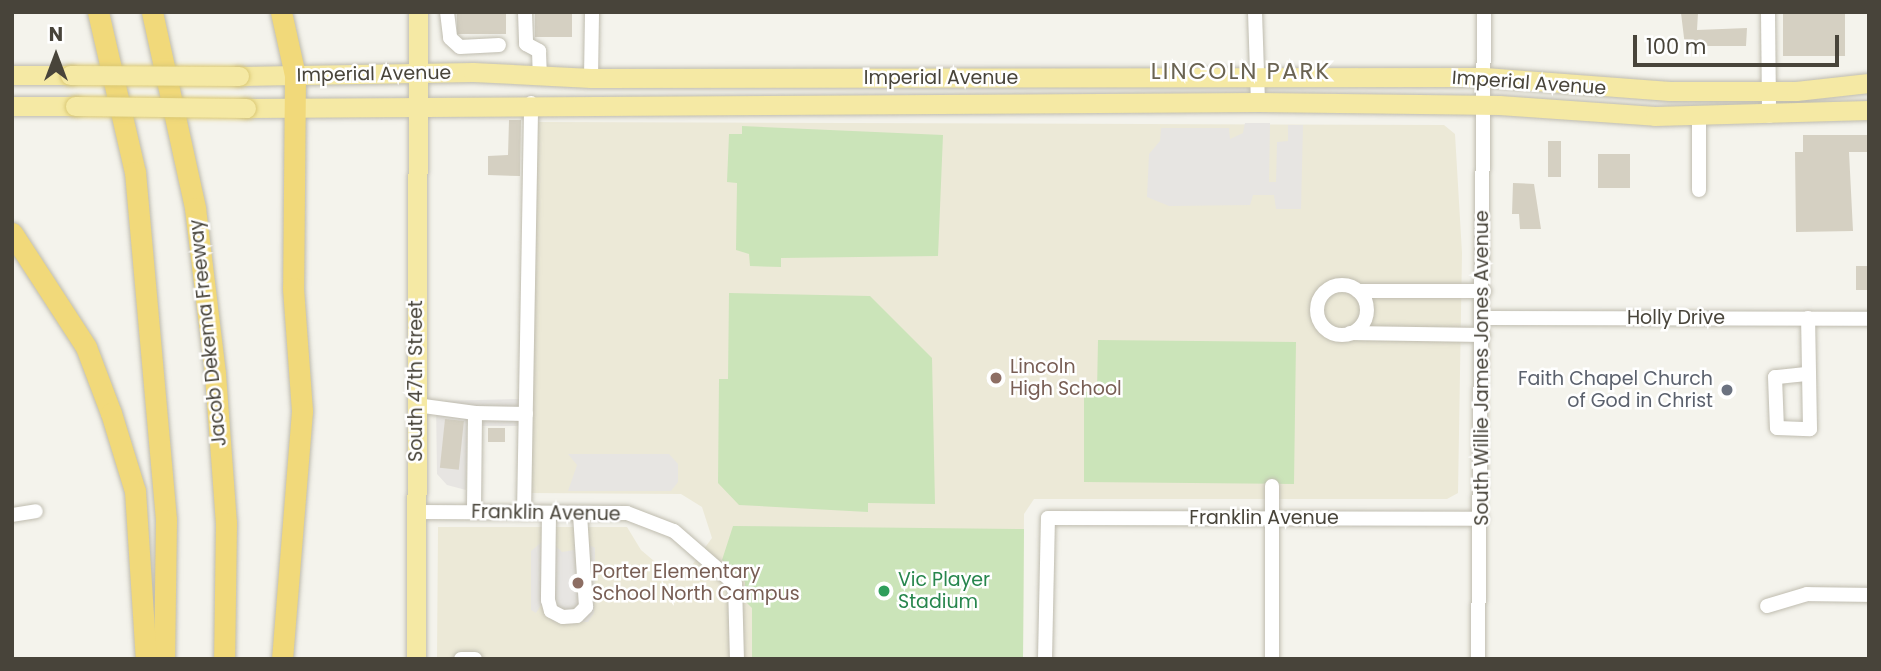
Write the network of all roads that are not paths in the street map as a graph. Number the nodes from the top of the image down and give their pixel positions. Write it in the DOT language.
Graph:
graph roads {
  1 [pos="98,12"];
  2 [pos="152,12"];
  3 [pos="281,12"];
  4 [pos="418,12"];
  5 [pos="447,12"];
  6 [pos="524,12"];
  7 [pos="592,12"];
  8 [pos="1255,12"];
  9 [pos="1484,12"];
  10 [pos="1768,12"];
  11 [pos="499,45"];
  12 [pos="474,46"];
  13 [pos="473,72"];
  14 [pos="417,73"];
  15 [pos="12,75"];
  16 [pos="295,75"];
  17 [pos="540,76"];
  18 [pos="1484,77"];
  19 [pos="591,78"];
  20 [pos="1256,79"];
  21 [pos="1869,83"];
  22 [pos="1768,90"];
  23 [pos="1258,102"];
  24 [pos="416,103"];
  25 [pos="531,103"];
  26 [pos="1484,105"];
  27 [pos="12,106"];
  28 [pos="293,107"];
  29 [pos="1869,110"];
  30 [pos="1699,116"];
  31 [pos="1769,116"];
  32 [pos="1699,190"];
  33 [pos="12,233"];
  34 [pos="1358,291"];
  35 [pos="1484,291"];
  36 [pos="1484,318"];
  37 [pos="1808,318"];
  38 [pos="1869,319"];
  39 [pos="1350,333"];
  40 [pos="1483,335"];
  41 [pos="1806,374"];
  42 [pos="416,405"];
  43 [pos="475,413"];
  44 [pos="526,414"];
  45 [pos="1272,486"];
  46 [pos="36,511"];
  47 [pos="416,512"];
  48 [pos="474,512"];
  49 [pos="524,513"];
  50 [pos="549,513"];
  51 [pos="580,513"];
  52 [pos="12,515"];
  53 [pos="1272,518"];
  54 [pos="1481,519"];
  55 [pos="1869,595"];
  56 [pos="1767,606"];
  57 [pos="145,659"];
  58 [pos="164,659"];
  59 [pos="224,659"];
  60 [pos="282,659"];
  61 [pos="416,659"];
  62 [pos="461,659"];
  63 [pos="475,659"];
  64 [pos="737,659"];
  65 [pos="1045,659"];
  66 [pos="1272,659"];
  67 [pos="1478,659"];
  1 -- 58 [label="highway"];
  2 -- 59 [label="highway, Jacob Dekema Freeway"];
  3 -- 16 [label="highway"];
  4 -- 14 [label="main road, South 47th Street"];
  5 -- 12 [label="street"];
  6 -- 17 [label="street"];
  7 -- 19 [label="street"];
  8 -- 20 [label="street"];
  9 -- 18 [label="street, South Willie James Jones Avenue"];
  10 -- 22 [label="street"];
  11 -- 12 [label="street"];
  12 -- 13 [label="street"];
  13 -- 14 [label="main road, Imperial Avenue"];
  13 -- 17 [label="main road, Imperial Avenue"];
  14 -- 16 [label="main road, Imperial Avenue"];
  14 -- 24 [label="main road, South 47th Street"];
  15 -- 16 [label="main road, Imperial Avenue, bridge"];
  16 -- 28 [label="highway"];
  17 -- 19 [label="main road, Imperial Avenue"];
  18 -- 20 [label="main road, Imperial Avenue"];
  18 -- 22 [label="main road, Imperial Avenue"];
  18 -- 26 [label="street, South Willie James Jones Avenue"];
  19 -- 20 [label="main road, Imperial Avenue"];
  20 -- 23 [label="street"];
  21 -- 22 [label="main road, Imperial Avenue"];
  22 -- 31 [label="street"];
  23 -- 25 [label="main road, Imperial Avenue"];
  23 -- 26 [label="main road, Imperial Avenue"];
  24 -- 25 [label="main road, Imperial Avenue"];
  24 -- 28 [label="main road, Imperial Avenue"];
  24 -- 42 [label="main road, South 47th Street"];
  25 -- 44 [label="street"];
  26 -- 30 [label="main road, Imperial Avenue"];
  26 -- 35 [label="street, South Willie James Jones Avenue"];
  27 -- 28 [label="main road, Imperial Avenue, bridge"];
  28 -- 60 [label="highway"];
  29 -- 31 [label="main road, Imperial Avenue"];
  30 -- 31 [label="main road, Imperial Avenue"];
  30 -- 32 [label="street"];
  33 -- 57 [label="highway"];
  34 -- 35 [label="street"];
  34 -- 39 [label="street"];
  34 -- 39 [label="street"];
  35 -- 36 [label="street, South Willie James Jones Avenue"];
  36 -- 37 [label="street, Holly Drive"];
  36 -- 40 [label="street, South Willie James Jones Avenue"];
  37 -- 38 [label="street, Holly Drive"];
  37 -- 41 [label="street"];
  39 -- 40 [label="street"];
  40 -- 54 [label="street, South Willie James Jones Avenue"];
  42 -- 43 [label="street"];
  42 -- 47 [label="main road, South 47th Street"];
  43 -- 44 [label="street"];
  43 -- 48 [label="street"];
  44 -- 49 [label="street"];
  45 -- 53 [label="street"];
  46 -- 52 [label="street"];
  47 -- 48 [label="street, Franklin Avenue"];
  47 -- 61 [label="main road, South 47th Street"];
  48 -- 49 [label="street, Franklin Avenue"];
  49 -- 50 [label="street, Franklin Avenue"];
  50 -- 51 [label="street, Franklin Avenue"];
  50 -- 51 [label="street"];
  51 -- 64 [label="street, Franklin Avenue"];
  53 -- 54 [label="street, Franklin Avenue"];
  53 -- 65 [label="street, Franklin Avenue"];
  53 -- 66 [label="street"];
  54 -- 67 [label="street, South Willie James Jones Avenue"];
  55 -- 56 [label="street"];
  62 -- 63 [label="street"];
}
